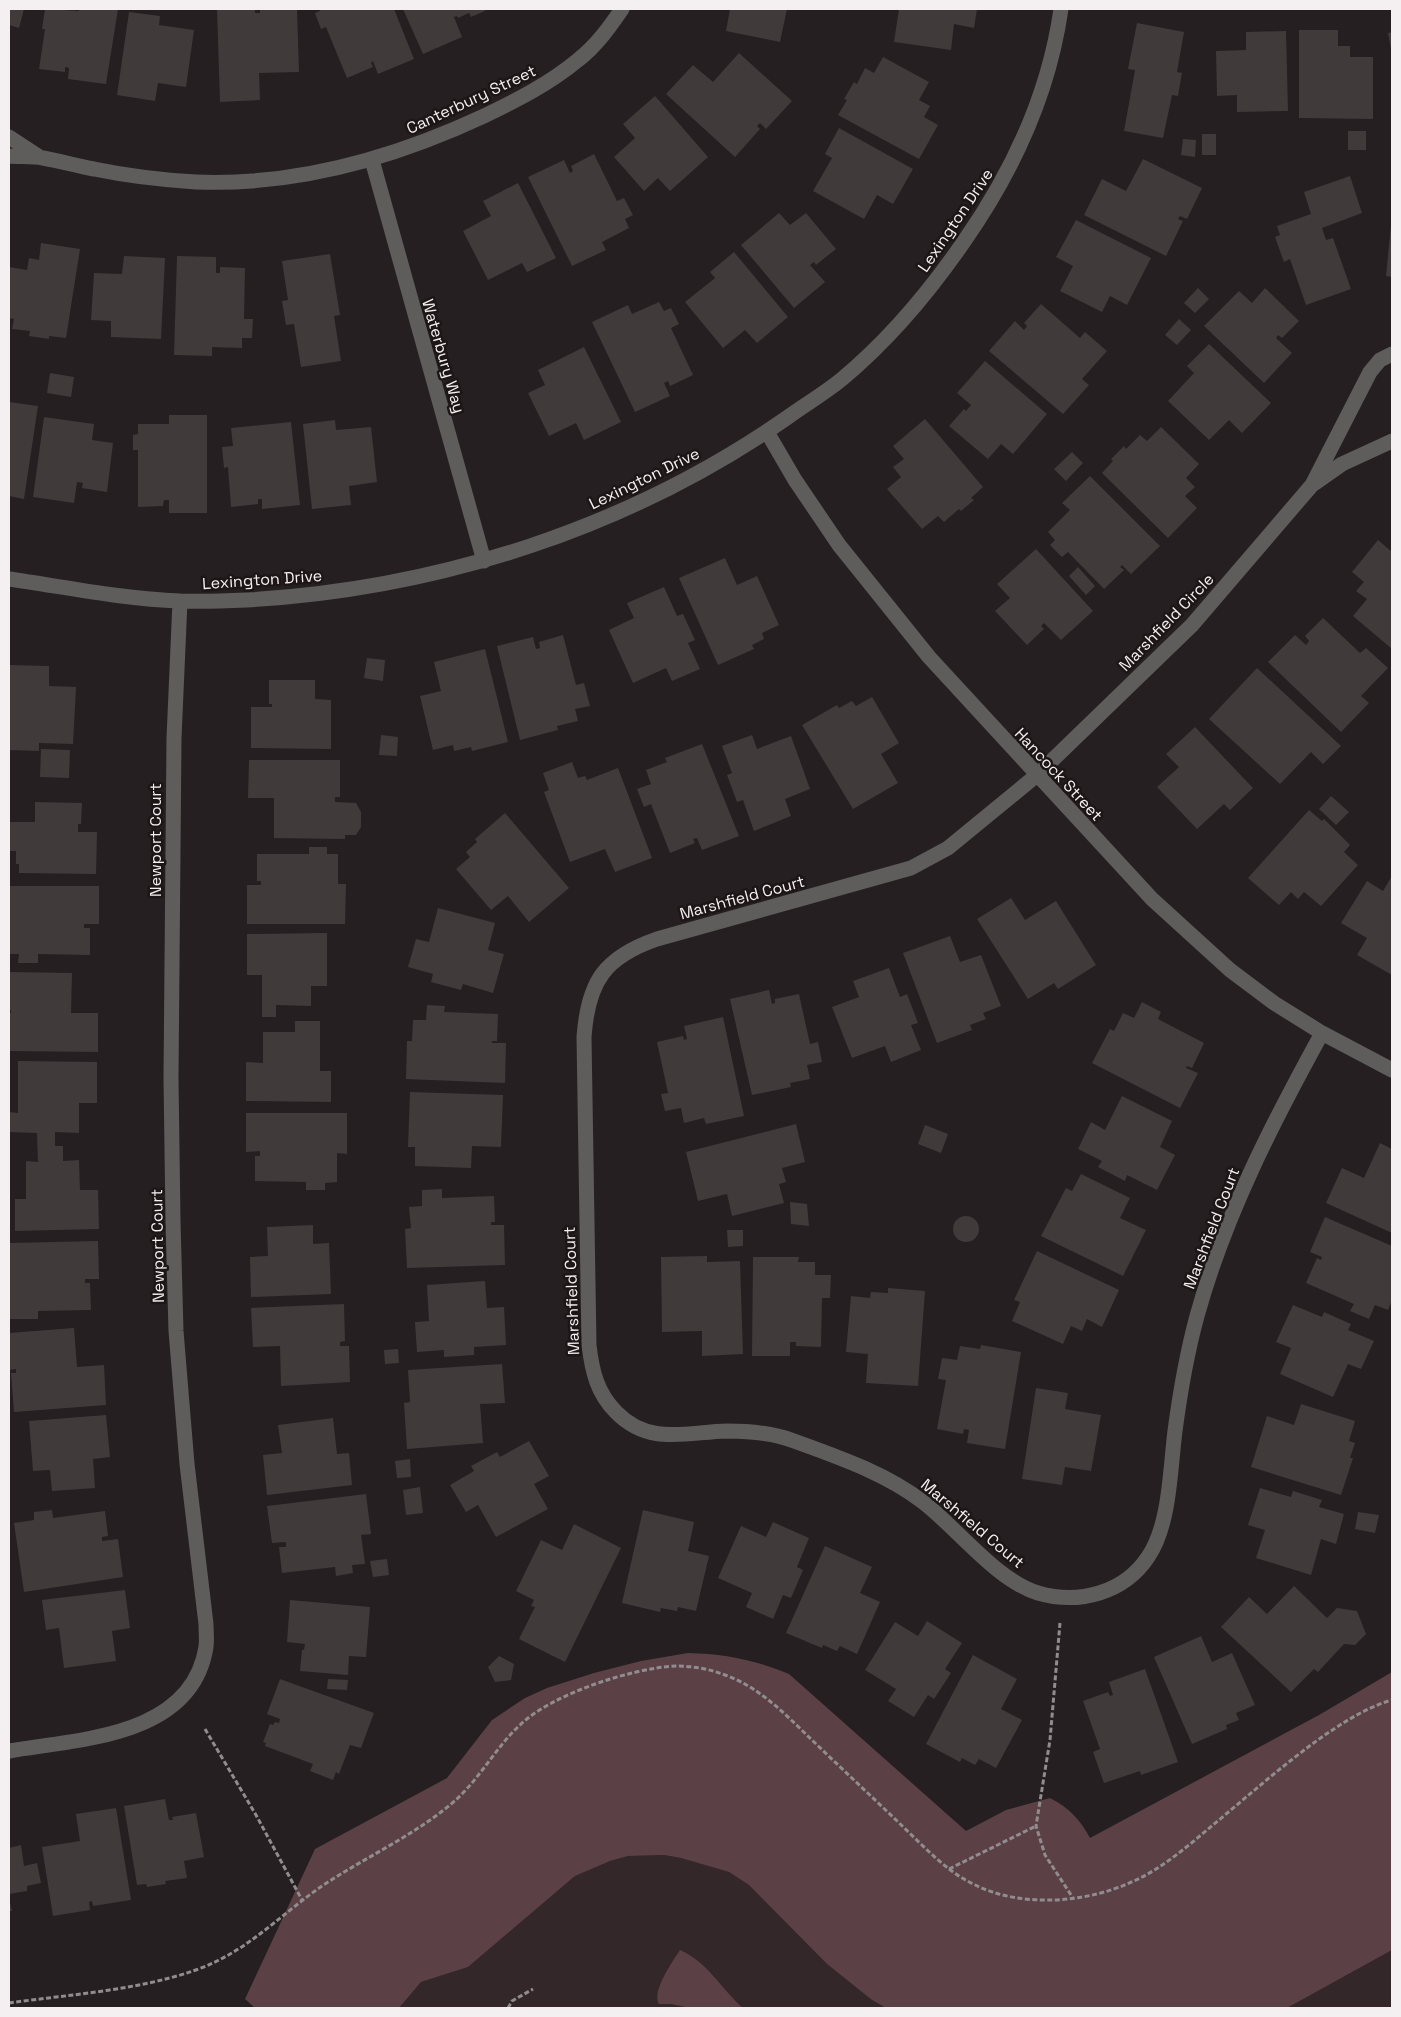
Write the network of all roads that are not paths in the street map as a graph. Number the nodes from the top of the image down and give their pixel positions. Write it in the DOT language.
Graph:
graph roads {
  1 [pos="622,9"];
  2 [pos="1061,9"];
  3 [pos="9,138"];
  4 [pos="9,156"];
  5 [pos="41,158"];
  6 [pos="372,160"];
  7 [pos="1392,354"];
  8 [pos="767,432"];
  9 [pos="1392,441"];
  10 [pos="1312,485"];
  11 [pos="484,561"];
  12 [pos="9,579"];
  13 [pos="180,601"];
  14 [pos="1037,775"];
  15 [pos="1322,1033"];
  16 [pos="1392,1070"];
  17 [pos="9,1751"];
  1 -- 6 [label="street, Canterbury Street"];
  2 -- 8 [label="street, Lexington Drive"];
  3 -- 5 [label="street, Canterbury Street"];
  4 -- 5 [label="street, Canterbury Street"];
  5 -- 6 [label="street, Canterbury Street"];
  6 -- 11 [label="street, Waterbury Way"];
  7 -- 10 [label="street, Marshfield Circle"];
  8 -- 11 [label="street, Lexington Drive"];
  8 -- 14 [label="street, Hancock Street"];
  9 -- 10 [label="street, Marshfield Circle"];
  10 -- 14 [label="street, Marshfield Circle"];
  11 -- 13 [label="street, Lexington Drive"];
  12 -- 13 [label="street, Lexington Drive"];
  13 -- 17 [label="street, Newport Court"];
  14 -- 15 [label="street, Hancock Street"];
  14 -- 15 [label="street, Marshfield Court"];
  15 -- 16 [label="street, Hancock Street"];
}
